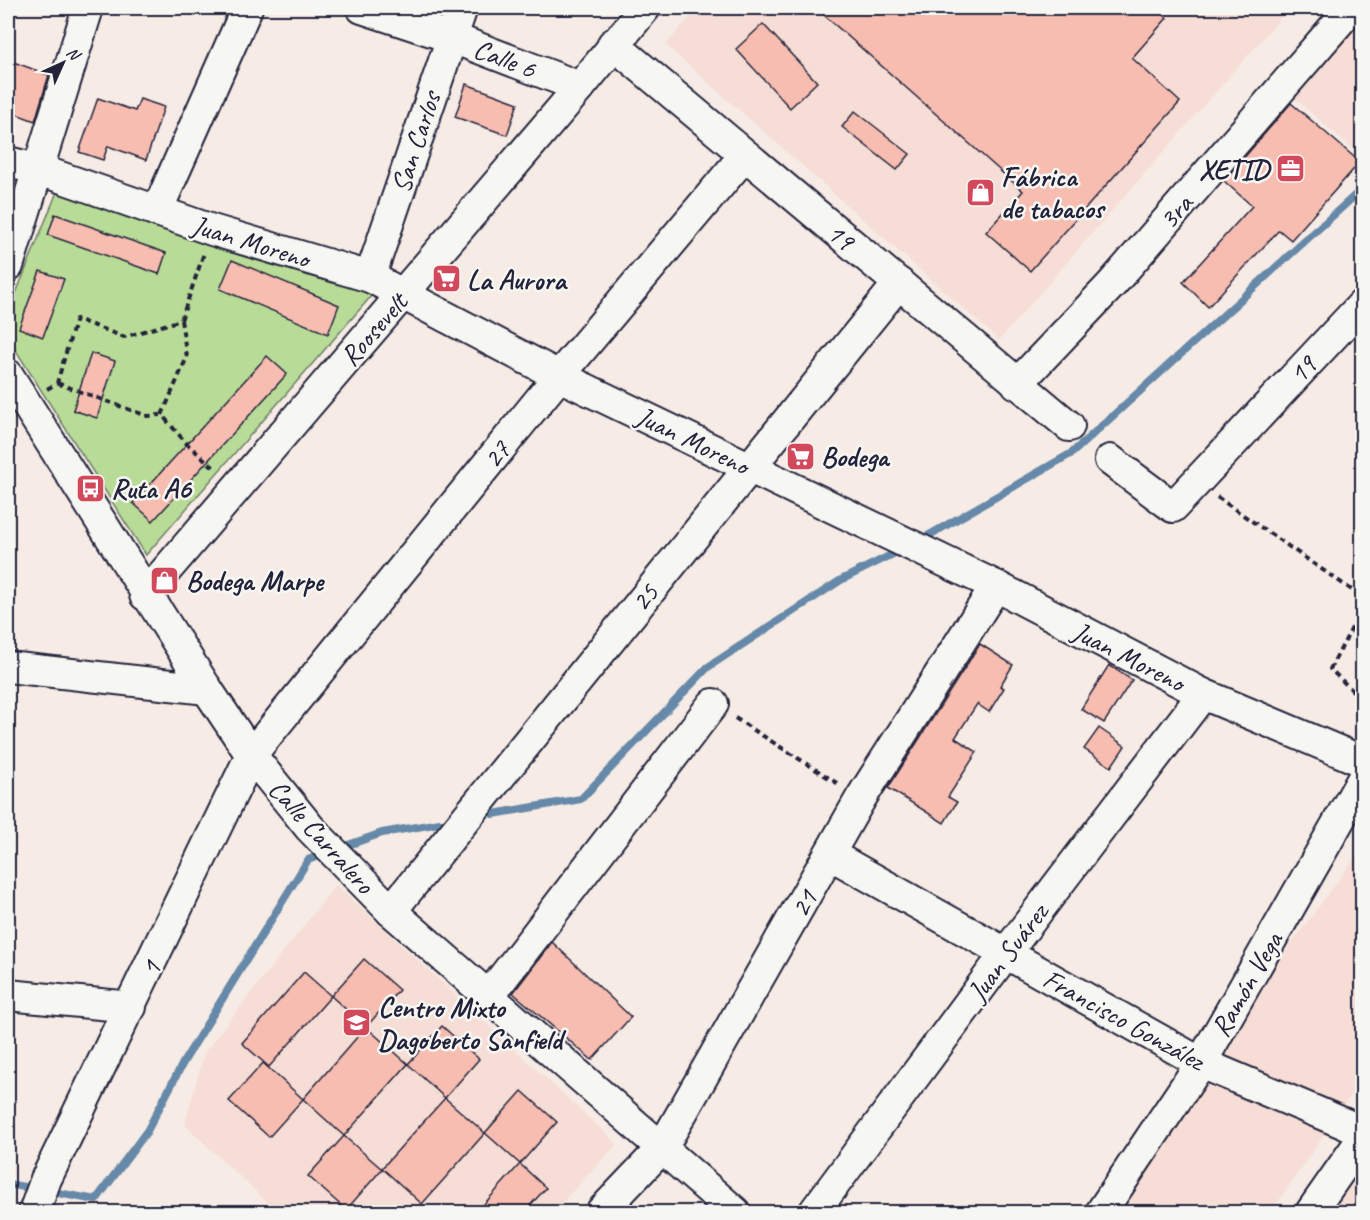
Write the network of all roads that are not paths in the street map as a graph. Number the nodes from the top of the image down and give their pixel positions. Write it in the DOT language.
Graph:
graph roads {
  1 [pos="88,8"];
  2 [pos="247,8"];
  3 [pos="362,8"];
  4 [pos="462,8"];
  5 [pos="645,8"];
  6 [pos="1351,8"];
  7 [pos="450,37"];
  8 [pos="613,44"];
  9 [pos="579,87"];
  10 [pos="744,156"];
  11 [pos="8,162"];
  12 [pos="37,169"];
  13 [pos="157,211"];
  14 [pos="8,266"];
  15 [pos="370,277"];
  16 [pos="899,283"];
  17 [pos="403,294"];
  18 [pos="1362,305"];
  19 [pos="8,375"];
  20 [pos="559,376"];
  21 [pos="1017,384"];
  22 [pos="1069,426"];
  23 [pos="1110,460"];
  24 [pos="749,467"];
  25 [pos="996,586"];
  26 [pos="145,595"];
  27 [pos="8,667"];
  28 [pos="207,689"];
  29 [pos="1203,694"];
  30 [pos="713,704"];
  31 [pos="251,755"];
  32 [pos="1362,761"];
  33 [pos="1362,780"];
  34 [pos="831,855"];
  35 [pos="391,911"];
  36 [pos="1006,953"];
  37 [pos="8,995"];
  38 [pos="488,997"];
  39 [pos="131,1007"];
  40 [pos="1201,1063"];
  41 [pos="1362,1131"];
  42 [pos="1362,1139"];
  43 [pos="662,1148"];
  44 [pos="34,1212"];
  45 [pos="602,1212"];
  46 [pos="735,1212"];
  47 [pos="814,1212"];
  48 [pos="1101,1212"];
  49 [pos="1311,1212"];
  1 -- 12 [label="street"];
  2 -- 13 [label="street"];
  3 -- 7 [label="street, Calle 6"];
  4 -- 7 [label="street, San Carlos"];
  5 -- 8 [label="street, Roosevelt"];
  6 -- 21 [label="street, 3ra"];
  7 -- 9 [label="street, Calle 6"];
  7 -- 15 [label="street, San Carlos"];
  8 -- 9 [label="street, Roosevelt"];
  8 -- 10 [label="street, 19"];
  9 -- 17 [label="street, Roosevelt"];
  10 -- 16 [label="street, 19"];
  10 -- 20 [label="street, 27"];
  11 -- 12 [label="street, Juan Moreno"];
  12 -- 13 [label="street, Juan Moreno"];
  12 -- 14 [label="street"];
  13 -- 15 [label="street, Juan Moreno"];
  15 -- 17 [label="street, Juan Moreno"];
  16 -- 21 [label="street, 19"];
  16 -- 24 [label="street, 25"];
  17 -- 20 [label="street, Juan Moreno"];
  17 -- 26 [label="street, Roosevelt"];
  18 -- 23 [label="street, 19"];
  19 -- 26 [label="street, Calle Carralero"];
  20 -- 24 [label="street, Juan Moreno"];
  20 -- 31 [label="street, 27"];
  21 -- 22 [label="street, 19"];
  24 -- 25 [label="street, Juan Moreno"];
  24 -- 35 [label="street, 25"];
  25 -- 29 [label="street, Juan Moreno"];
  25 -- 34 [label="street, 21"];
  26 -- 28 [label="street, Calle Carralero"];
  27 -- 28 [label="street"];
  28 -- 31 [label="street, Calle Carralero"];
  29 -- 32 [label="street, Juan Moreno"];
  29 -- 36 [label="street, Juan Suárez"];
  30 -- 38 [label="street"];
  31 -- 35 [label="street, Calle Carralero"];
  31 -- 39 [label="street, 1"];
  33 -- 40 [label="street, Ramón Vega"];
  34 -- 36 [label="street, Francisco González"];
  34 -- 43 [label="street, 21"];
  35 -- 38 [label="street, Calle Carralero"];
  36 -- 40 [label="street, Francisco González"];
  36 -- 47 [label="street, Juan Suárez"];
  37 -- 39 [label="street"];
  38 -- 43 [label="street, Calle Carralero"];
  39 -- 44 [label="street, 1"];
  40 -- 41 [label="street, Francisco González"];
  40 -- 48 [label="street, Ramón Vega"];
  42 -- 49 [label="street"];
  43 -- 45 [label="street, 21"];
  43 -- 46 [label="street, Calle Carralero"];
}
